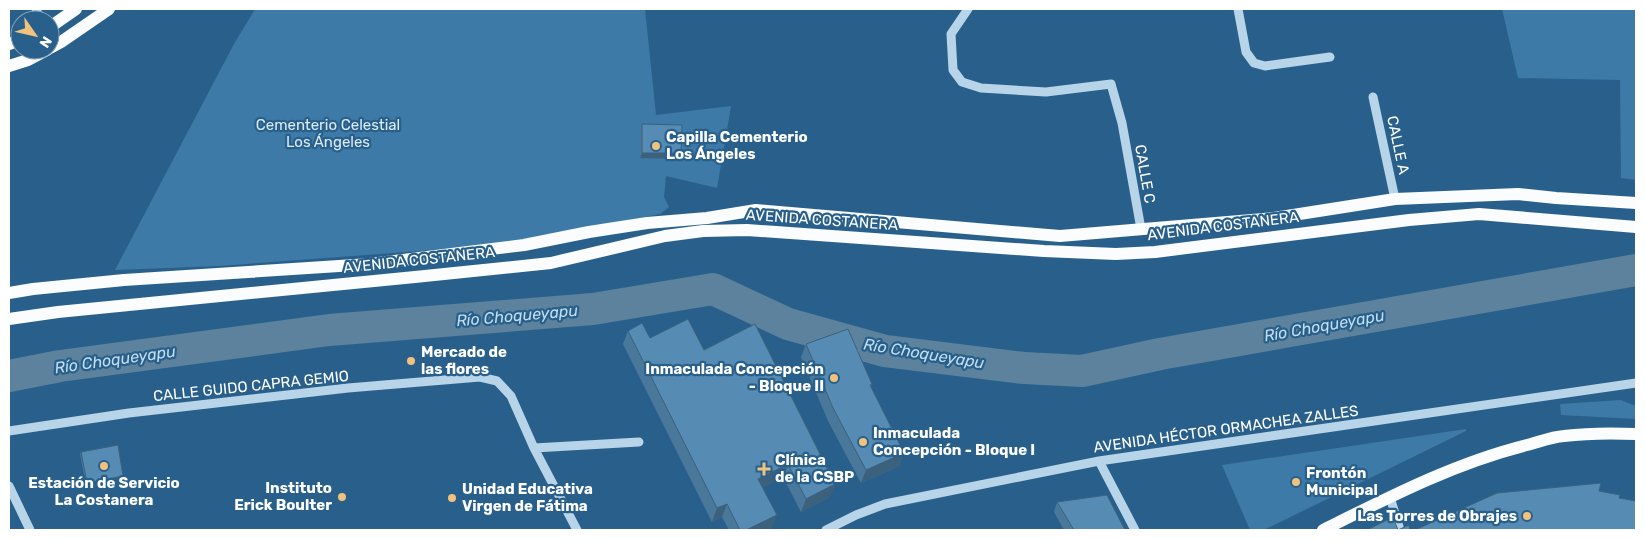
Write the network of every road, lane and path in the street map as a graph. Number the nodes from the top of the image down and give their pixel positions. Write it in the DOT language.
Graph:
graph roads {
  1 [pos="76,9"];
  2 [pos="109,9"];
  3 [pos="968,9"];
  4 [pos="1238,9"];
  5 [pos="60,18"];
  6 [pos="60,42"];
  7 [pos="1330,57"];
  8 [pos="28,60"];
  9 [pos="9,66"];
  10 [pos="1373,98"];
  11 [pos="1395,199"];
  12 [pos="1636,204"];
  13 [pos="1636,227"];
  14 [pos="1140,228"];
  15 [pos="9,293"];
  16 [pos="9,319"];
  17 [pos="1636,383"];
  18 [pos="9,431"];
  19 [pos="1636,434"];
  20 [pos="639,442"];
  21 [pos="534,448"];
  22 [pos="1099,460"];
  23 [pos="9,486"];
  24 [pos="1390,497"];
  25 [pos="30,530"];
  26 [pos="577,530"];
  27 [pos="826,530"];
  28 [pos="1134,530"];
  29 [pos="1323,530"];
  30 [pos="1400,530"];
  1 -- 5 [label="main road"];
  2 -- 6 [label="main road"];
  3 -- 14 [label="street, CALLE C"];
  4 -- 7 [label="street"];
  8 -- 9 [label="main road"];
  10 -- 11 [label="street, CALLE A"];
  11 -- 12 [label="main road, AVENIDA COSTANERA"];
  11 -- 14 [label="main road, AVENIDA COSTANERA"];
  13 -- 16 [label="main road, AVENIDA COSTANERA"];
  14 -- 15 [label="main road, AVENIDA COSTANERA"];
  17 -- 22 [label="street, AVENIDA HÉCTOR ORMACHEA ZALLES"];
  18 -- 21 [label="street, CALLE GUIDO CAPRA GEMIO"];
  19 -- 24 [label="main road"];
  20 -- 21 [label="street"];
  21 -- 26 [label="street"];
  22 -- 27 [label="street, AVENIDA HÉCTOR ORMACHEA ZALLES"];
  22 -- 28 [label="street"];
  23 -- 25 [label="street"];
  24 -- 29 [label="main road"];
  24 -- 30 [label="street"];
}
